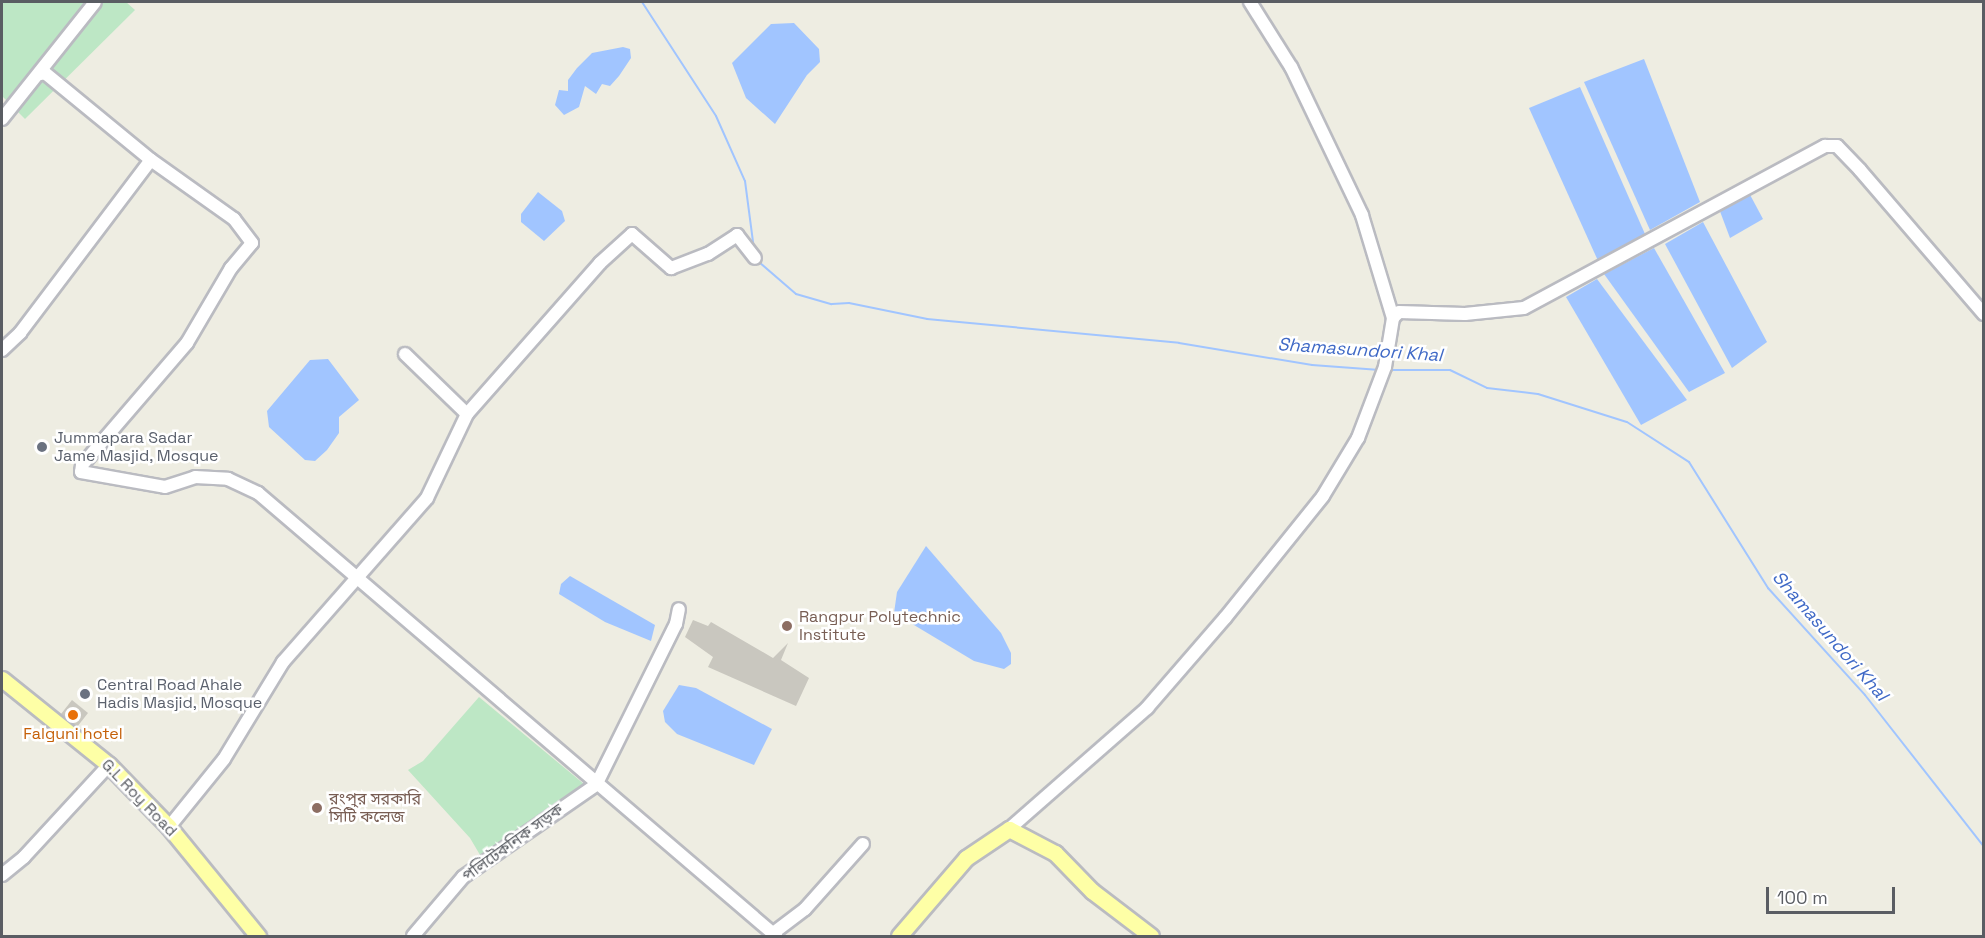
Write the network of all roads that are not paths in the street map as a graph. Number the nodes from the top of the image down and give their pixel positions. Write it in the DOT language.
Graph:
graph roads {
  1 [pos="94,2"];
  2 [pos="1250,2"];
  3 [pos="40,74"];
  4 [pos="2,119"];
  5 [pos="151,160"];
  6 [pos="755,258"];
  7 [pos="1983,314"];
  8 [pos="1393,318"];
  9 [pos="2,350"];
  10 [pos="405,354"];
  11 [pos="467,414"];
  12 [pos="356,581"];
  13 [pos="679,609"];
  14 [pos="2,679"];
  15 [pos="109,765"];
  16 [pos="596,784"];
  17 [pos="169,827"];
  18 [pos="1009,829"];
  19 [pos="863,844"];
  20 [pos="2,875"];
  21 [pos="774,935"];
  22 [pos="258,936"];
  23 [pos="412,936"];
  24 [pos="898,936"];
  25 [pos="1151,936"];
  1 -- 3 [label="street"];
  2 -- 8 [label="street"];
  3 -- 4 [label="street"];
  3 -- 5 [label="street"];
  5 -- 9 [label="street"];
  5 -- 12 [label="street"];
  6 -- 11 [label="street"];
  7 -- 8 [label="street"];
  8 -- 18 [label="street"];
  10 -- 11 [label="street"];
  11 -- 12 [label="street"];
  12 -- 16 [label="street"];
  12 -- 17 [label="street"];
  13 -- 16 [label="street"];
  14 -- 15 [label="main road, G.L Roy Road"];
  15 -- 17 [label="main road, G.L Roy Road"];
  15 -- 20 [label="street"];
  16 -- 21 [label="street"];
  16 -- 23 [label="street, পলিটেকনিক সড়ক"];
  17 -- 22 [label="main road, G.L Roy Road"];
  18 -- 24 [label="main road"];
  18 -- 25 [label="main road"];
  19 -- 21 [label="street"];
}
